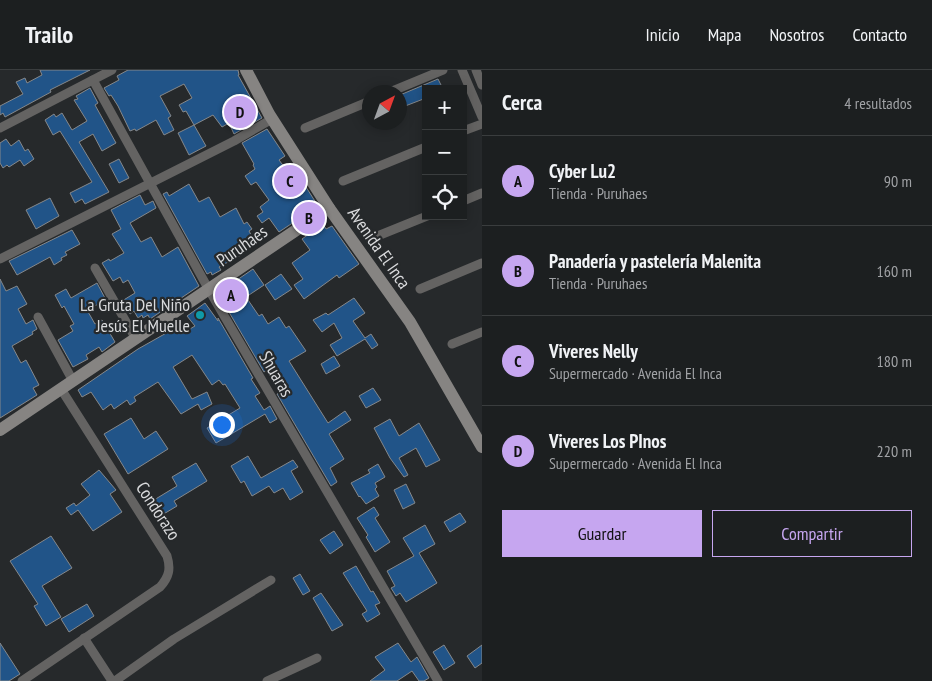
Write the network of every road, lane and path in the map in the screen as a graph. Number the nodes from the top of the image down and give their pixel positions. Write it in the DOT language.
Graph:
graph roads {
  1 [pos="112,70"];
  2 [pos="246,70"];
  3 [pos="443,70"];
  4 [pos="462,70"];
  5 [pos="476,70"];
  6 [pos="93,80"];
  7 [pos="407,85"];
  8 [pos="482,85"];
  9 [pos="362,104"];
  10 [pos="482,117"];
  11 [pos="272,119"];
  12 [pos="482,124"];
  13 [pos="0,128"];
  14 [pos="305,128"];
  15 [pos="466,130"];
  16 [pos="422,149"];
  17 [pos="343,181"];
  18 [pos="149,184"];
  19 [pos="482,193"];
  20 [pos="467,199"];
  21 [pos="328,208"];
  22 [pos="422,218"];
  23 [pos="380,236"];
  24 [pos="0,259"];
  25 [pos="482,263"];
  26 [pos="95,268"];
  27 [pos="420,289"];
  28 [pos="209,290"];
  29 [pos="38,316"];
  30 [pos="482,332"];
  31 [pos="136,339"];
  32 [pos="452,344"];
  33 [pos="73,381"];
  34 [pos="61,389"];
  35 [pos="0,430"];
  36 [pos="482,447"];
  37 [pos="271,580"];
  38 [pos="84,638"];
  39 [pos="317,658"];
  40 [pos="22,681"];
  41 [pos="114,681"];
  42 [pos="267,681"];
  43 [pos="438,681"];
  1 -- 6 [label="street"];
  2 -- 11 [label="street, Avenida El Inca"];
  3 -- 7 [label="street"];
  4 -- 10 [label="street"];
  5 -- 8 [label="street"];
  6 -- 13 [label="street"];
  6 -- 18 [label="street, Shuaras"];
  9 -- 14 [label="street"];
  11 -- 18 [label="street"];
  11 -- 21 [label="street, Avenida El Inca"];
  12 -- 15 [label="street"];
  16 -- 17 [label="street"];
  18 -- 24 [label="street"];
  18 -- 28 [label="street, Shuaras"];
  19 -- 20 [label="street"];
  21 -- 28 [label="street, Puruhaes"];
  21 -- 36 [label="street, Avenida El Inca"];
  22 -- 23 [label="street"];
  25 -- 27 [label="street"];
  26 -- 31 [label="street"];
  28 -- 31 [label="street, Puruhaes"];
  28 -- 43 [label="street, Shuaras"];
  29 -- 33 [label="street"];
  30 -- 32 [label="street"];
  31 -- 33 [label="street, Puruhaes"];
  33 -- 34 [label="street, Puruhaes"];
  34 -- 35 [label="street, Puruhaes"];
  34 -- 38 [label="street, Condorazo"];
  37 -- 41 [label="street"];
  38 -- 40 [label="street, Condorazo"];
  38 -- 41 [label="street"];
  39 -- 42 [label="street"];
}
